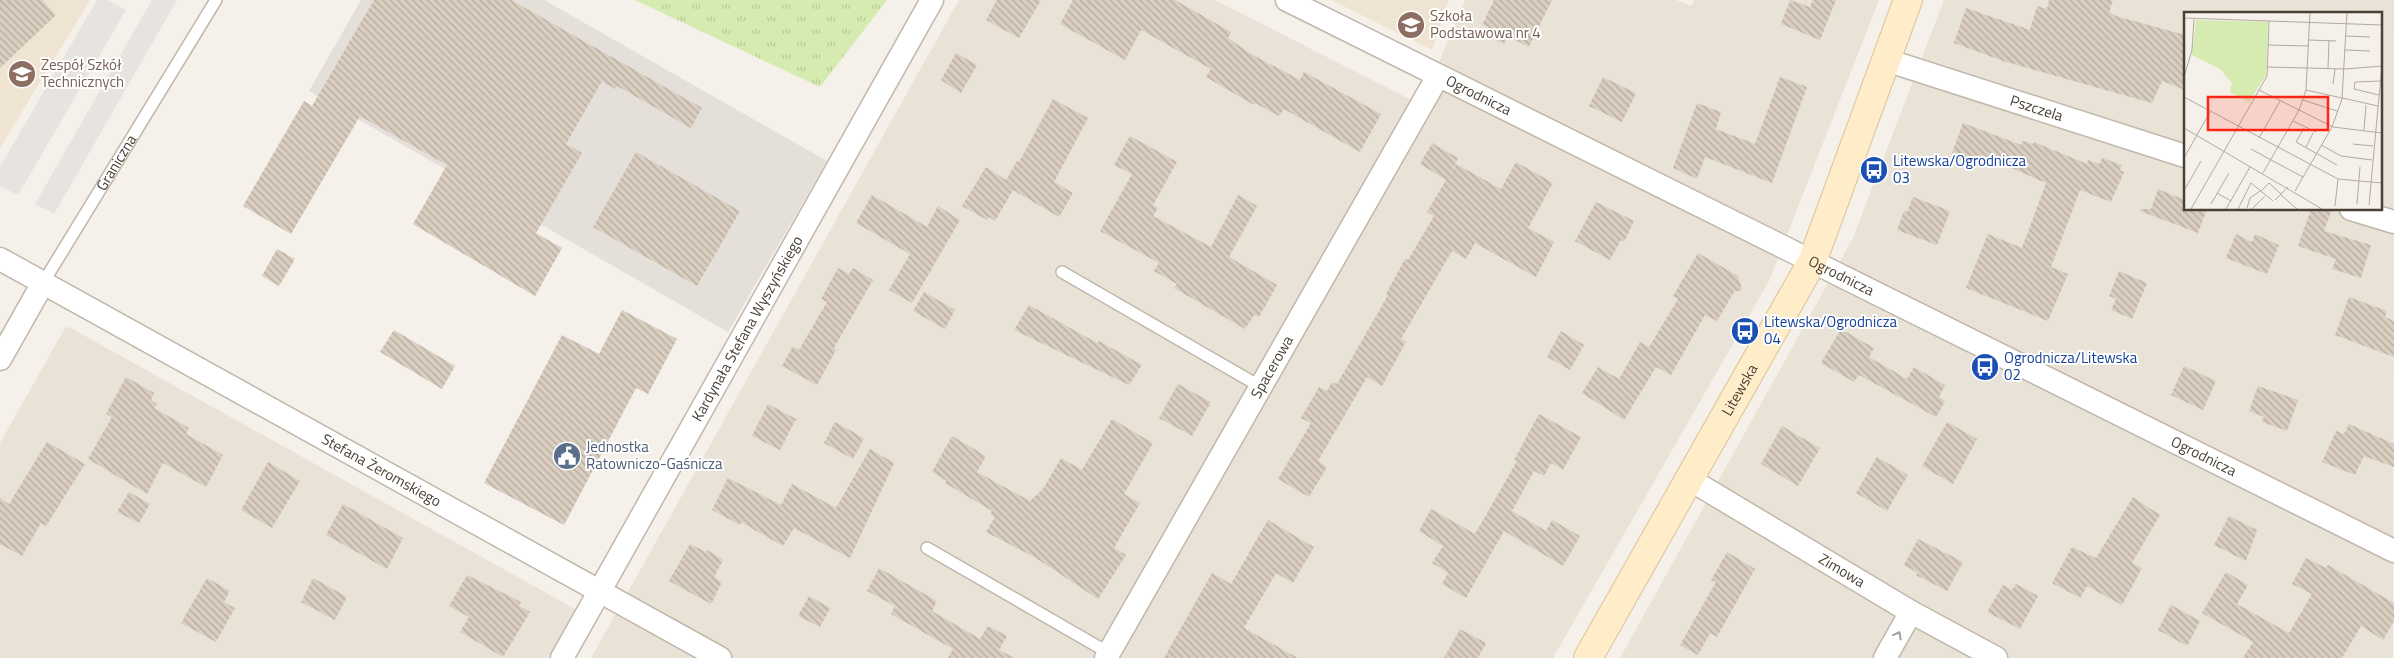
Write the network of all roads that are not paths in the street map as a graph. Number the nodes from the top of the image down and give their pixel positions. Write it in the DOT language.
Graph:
graph roads {
  1 [pos="216,0"];
  2 [pos="932,0"];
  3 [pos="1287,0"];
  4 [pos="1908,0"];
  5 [pos="1886,60"];
  6 [pos="1438,76"];
  7 [pos="2184,156"];
  8 [pos="2355,210"];
  9 [pos="2394,222"];
  10 [pos="0,259"];
  11 [pos="1812,262"];
  12 [pos="1062,272"];
  13 [pos="43,283"];
  14 [pos="0,359"];
  15 [pos="1261,387"];
  16 [pos="1689,480"];
  17 [pos="927,548"];
  18 [pos="2394,551"];
  19 [pos="599,592"];
  20 [pos="1911,612"];
  21 [pos="1108,656"];
  22 [pos="562,658"];
  23 [pos="720,658"];
  24 [pos="1588,658"];
  25 [pos="1885,658"];
  26 [pos="1996,658"];
  1 -- 13 [label="lane, Graniczna"];
  2 -- 19 [label="street, Kardynała Stefana Wyszyńskiego"];
  3 -- 6 [label="street, Ogrodnicza"];
  4 -- 5 [label="main road, Litewska"];
  5 -- 7 [label="street, Pszczela"];
  5 -- 11 [label="main road, Litewska"];
  6 -- 11 [label="street, Ogrodnicza"];
  6 -- 15 [label="street, Spacerowa"];
  8 -- 9 [label="street"];
  10 -- 13 [label="street"];
  11 -- 16 [label="main road, Litewska"];
  11 -- 18 [label="street, Ogrodnicza"];
  12 -- 15 [label="lane"];
  13 -- 14 [label="street"];
  13 -- 19 [label="street, Stefana Żeromskiego"];
  15 -- 21 [label="street, Spacerowa"];
  16 -- 20 [label="street, Zimowa"];
  16 -- 24 [label="main road, Litewska"];
  17 -- 21 [label="lane"];
  19 -- 22 [label="street, Kardynała Stefana Wyszyńskiego"];
  19 -- 23 [label="street, Stefana Żeromskiego"];
  25 -- 20 [label="street, one-way"];
  20 -- 26 [label="street, Zimowa"];
}
